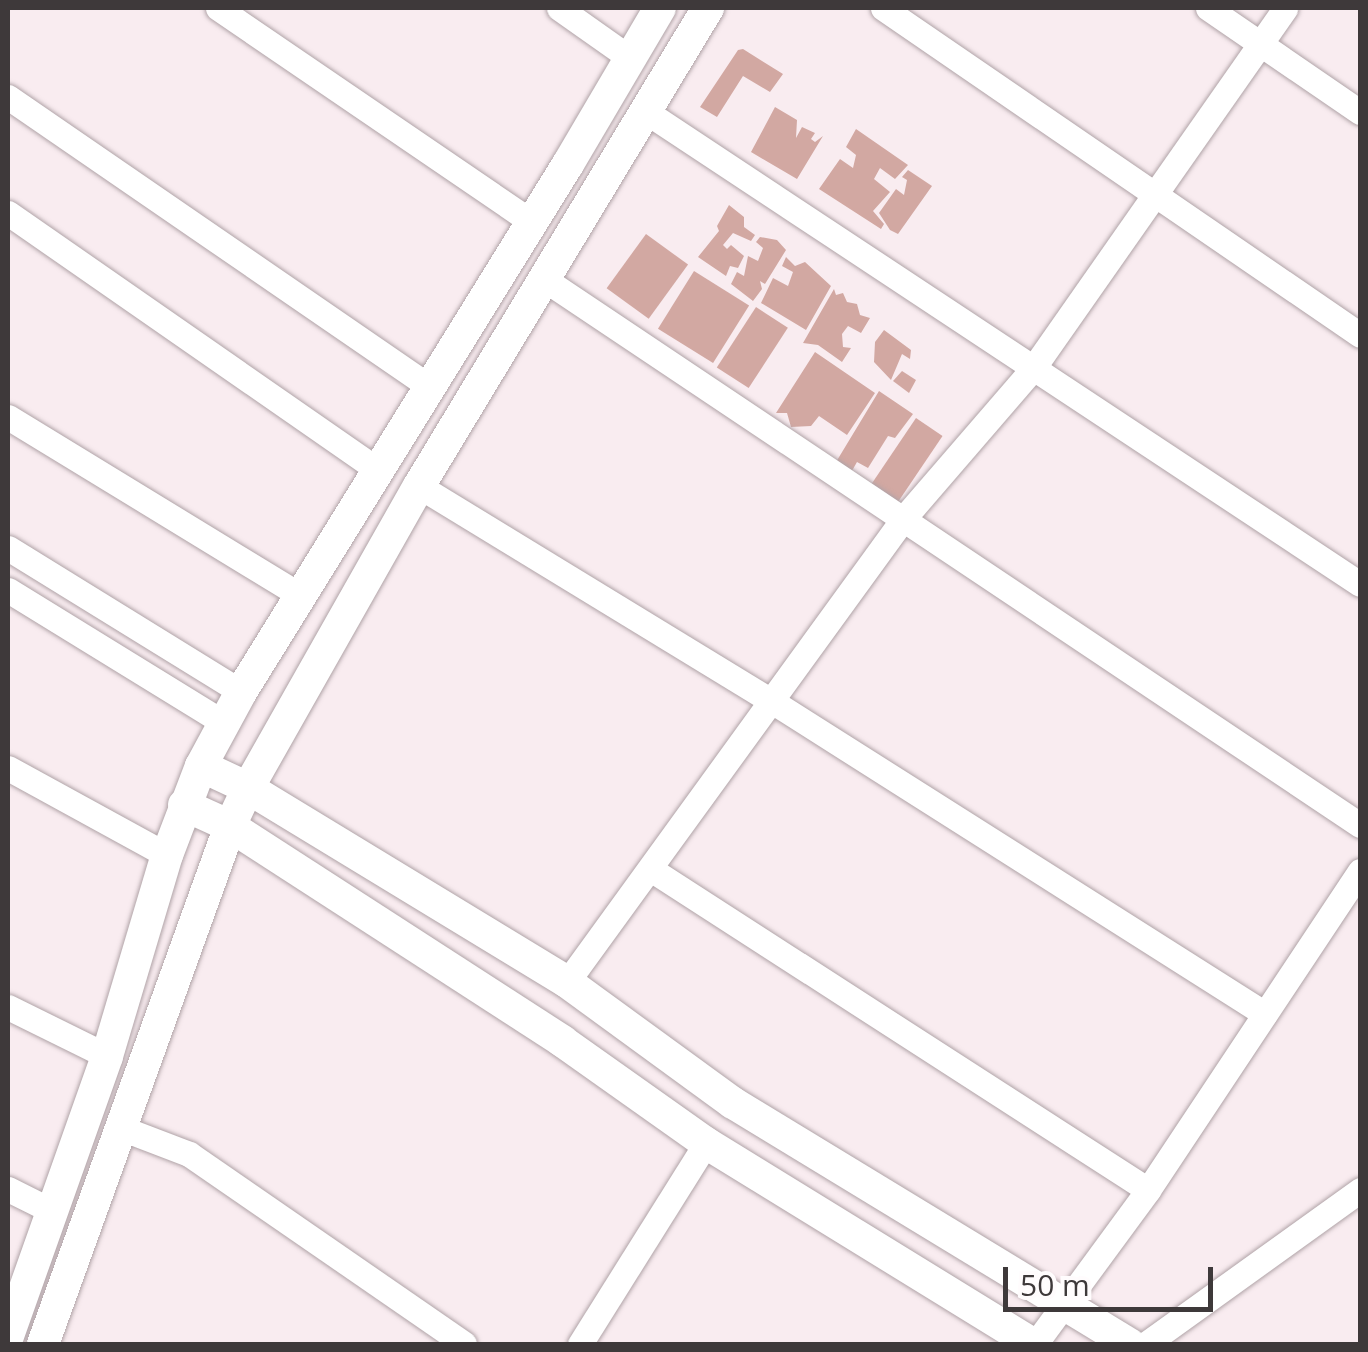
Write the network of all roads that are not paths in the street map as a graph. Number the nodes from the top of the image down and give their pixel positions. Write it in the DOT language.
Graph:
graph roads {
  1 [pos="218,8"];
  2 [pos="559,8"];
  3 [pos="660,8"];
  4 [pos="708,8"];
  5 [pos="882,8"];
  6 [pos="1208,8"];
  7 [pos="1286,8"];
  8 [pos="1260,43"];
  9 [pos="630,58"];
  10 [pos="8,97"];
  11 [pos="645,112"];
  12 [pos="1360,112"];
  13 [pos="1154,196"];
  14 [pos="8,213"];
  15 [pos="532,222"];
  16 [pos="544,279"];
  17 [pos="1360,336"];
  18 [pos="1034,367"];
  19 [pos="430,387"];
  20 [pos="8,417"];
  21 [pos="378,470"];
  22 [pos="419,486"];
  23 [pos="903,519"];
  24 [pos="8,548"];
  25 [pos="1360,584"];
  26 [pos="8,590"];
  27 [pos="300,595"];
  28 [pos="241,692"];
  29 [pos="770,700"];
  30 [pos="224,722"];
  31 [pos="201,766"];
  32 [pos="8,768"];
  33 [pos="248,788"];
  34 [pos="184,804"];
  35 [pos="1360,825"];
  36 [pos="230,826"];
  37 [pos="168,855"];
  38 [pos="652,870"];
  39 [pos="1360,871"];
  40 [pos="568,982"];
  41 [pos="8,1008"];
  42 [pos="1265,1014"];
  43 [pos="107,1056"];
  44 [pos="121,1128"];
  45 [pos="706,1144"];
  46 [pos="8,1189"];
  47 [pos="1148,1190"];
  48 [pos="1360,1190"];
  49 [pos="52,1211"];
  50 [pos="1065,1304"];
  51 [pos="8,1336"];
  52 [pos="43,1344"];
  53 [pos="464,1344"];
  54 [pos="580,1344"];
  55 [pos="1034,1344"];
  56 [pos="1129,1344"];
  57 [pos="1146,1344"];
  1 -- 15 [label="street"];
  2 -- 9 [label="street"];
  3 -- 9 [label="street"];
  4 -- 11 [label="street"];
  5 -- 13 [label="street"];
  6 -- 8 [label="street"];
  7 -- 8 [label="street"];
  8 -- 12 [label="street"];
  8 -- 13 [label="street"];
  9 -- 15 [label="street"];
  10 -- 19 [label="street"];
  11 -- 16 [label="street"];
  11 -- 18 [label="street"];
  13 -- 17 [label="street"];
  13 -- 18 [label="street"];
  14 -- 21 [label="street"];
  15 -- 19 [label="street"];
  16 -- 22 [label="street"];
  16 -- 23 [label="street"];
  18 -- 23 [label="street"];
  18 -- 25 [label="street"];
  19 -- 21 [label="street"];
  20 -- 27 [label="street"];
  21 -- 27 [label="street"];
  22 -- 29 [label="street"];
  22 -- 33 [label="street"];
  23 -- 29 [label="street"];
  23 -- 35 [label="street"];
  24 -- 28 [label="street"];
  26 -- 30 [label="street"];
  27 -- 28 [label="street"];
  28 -- 30 [label="street"];
  29 -- 38 [label="street"];
  29 -- 42 [label="street"];
  30 -- 31 [label="street"];
  31 -- 33 [label="street"];
  31 -- 34 [label="street"];
  32 -- 37 [label="street"];
  33 -- 36 [label="street"];
  33 -- 40 [label="street"];
  34 -- 36 [label="street"];
  34 -- 37 [label="street"];
  36 -- 44 [label="street"];
  36 -- 45 [label="street"];
  37 -- 43 [label="street"];
  38 -- 40 [label="street"];
  38 -- 47 [label="street"];
  39 -- 42 [label="street"];
  40 -- 50 [label="street"];
  41 -- 43 [label="street"];
  42 -- 47 [label="street"];
  43 -- 49 [label="street"];
  44 -- 52 [label="street"];
  44 -- 53 [label="street"];
  45 -- 54 [label="street"];
  45 -- 55 [label="street"];
  46 -- 49 [label="street"];
  47 -- 50 [label="street"];
  48 -- 57 [label="street"];
  49 -- 51 [label="street"];
  50 -- 55 [label="street"];
  50 -- 56 [label="street"];
}
